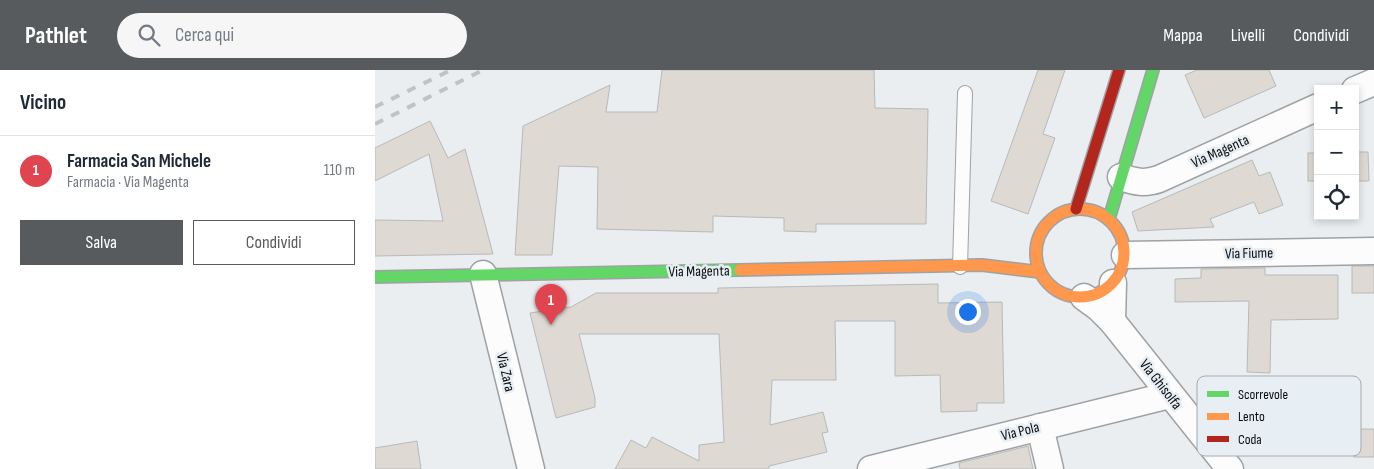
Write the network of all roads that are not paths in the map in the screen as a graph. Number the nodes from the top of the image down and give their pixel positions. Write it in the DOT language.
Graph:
graph roads {
  1 [pos="1119,70"];
  2 [pos="1153,70"];
  3 [pos="1374,82"];
  4 [pos="1359,88"];
  5 [pos="965,93"];
  6 [pos="1314,109"];
  7 [pos="1121,177"];
  8 [pos="1076,209"];
  9 [pos="1109,219"];
  10 [pos="1374,251"];
  11 [pos="1125,255"];
  12 [pos="1009,257"];
  13 [pos="982,265"];
  14 [pos="960,267"];
  15 [pos="1040,272"];
  16 [pos="483,274"];
  17 [pos="417,276"];
  18 [pos="375,277"];
  19 [pos="1113,283"];
  20 [pos="375,288"];
  21 [pos="1084,297"];
  22 [pos="1112,321"];
  23 [pos="1170,395"];
  24 [pos="1040,426"];
  25 [pos="1197,428"];
  26 [pos="1219,456"];
  27 [pos="877,468"];
  28 [pos="531,469"];
  29 [pos="1050,469"];
  30 [pos="1230,469"];
  1 -- 8 [label="street"];
  2 -- 7 [label="street"];
  3 -- 4 [label="street"];
  5 -- 14 [label="lane"];
  6 -- 7 [label="street, Via Magenta"];
  7 -- 9 [label="street"];
  8 -- 9 [label="street"];
  8 -- 15 [label="street"];
  9 -- 11 [label="street"];
  10 -- 11 [label="street, Via Fiume"];
  11 -- 19 [label="street"];
  12 -- 13 [label="street, Via Magenta"];
  13 -- 14 [label="street, Via Magenta"];
  13 -- 15 [label="street, Via Magenta"];
  14 -- 16 [label="street, Via Magenta"];
  15 -- 21 [label="street"];
  16 -- 17 [label="street, Via Magenta"];
  16 -- 28 [label="street, Via Zara"];
  17 -- 18 [label="street, Via Magenta"];
  17 -- 20 [label="street, Via Magenta"];
  19 -- 21 [label="street"];
  19 -- 22 [label="street"];
  21 -- 22 [label="street, Via Ghisolfa"];
  22 -- 23 [label="street, Via Ghisolfa"];
  23 -- 24 [label="street, Via Pola"];
  23 -- 25 [label="street, Via Ghisolfa"];
  24 -- 27 [label="street, Via Pola"];
  24 -- 29 [label="street"];
  26 -- 30 [label="street, Via Ghisolfa"];
}
